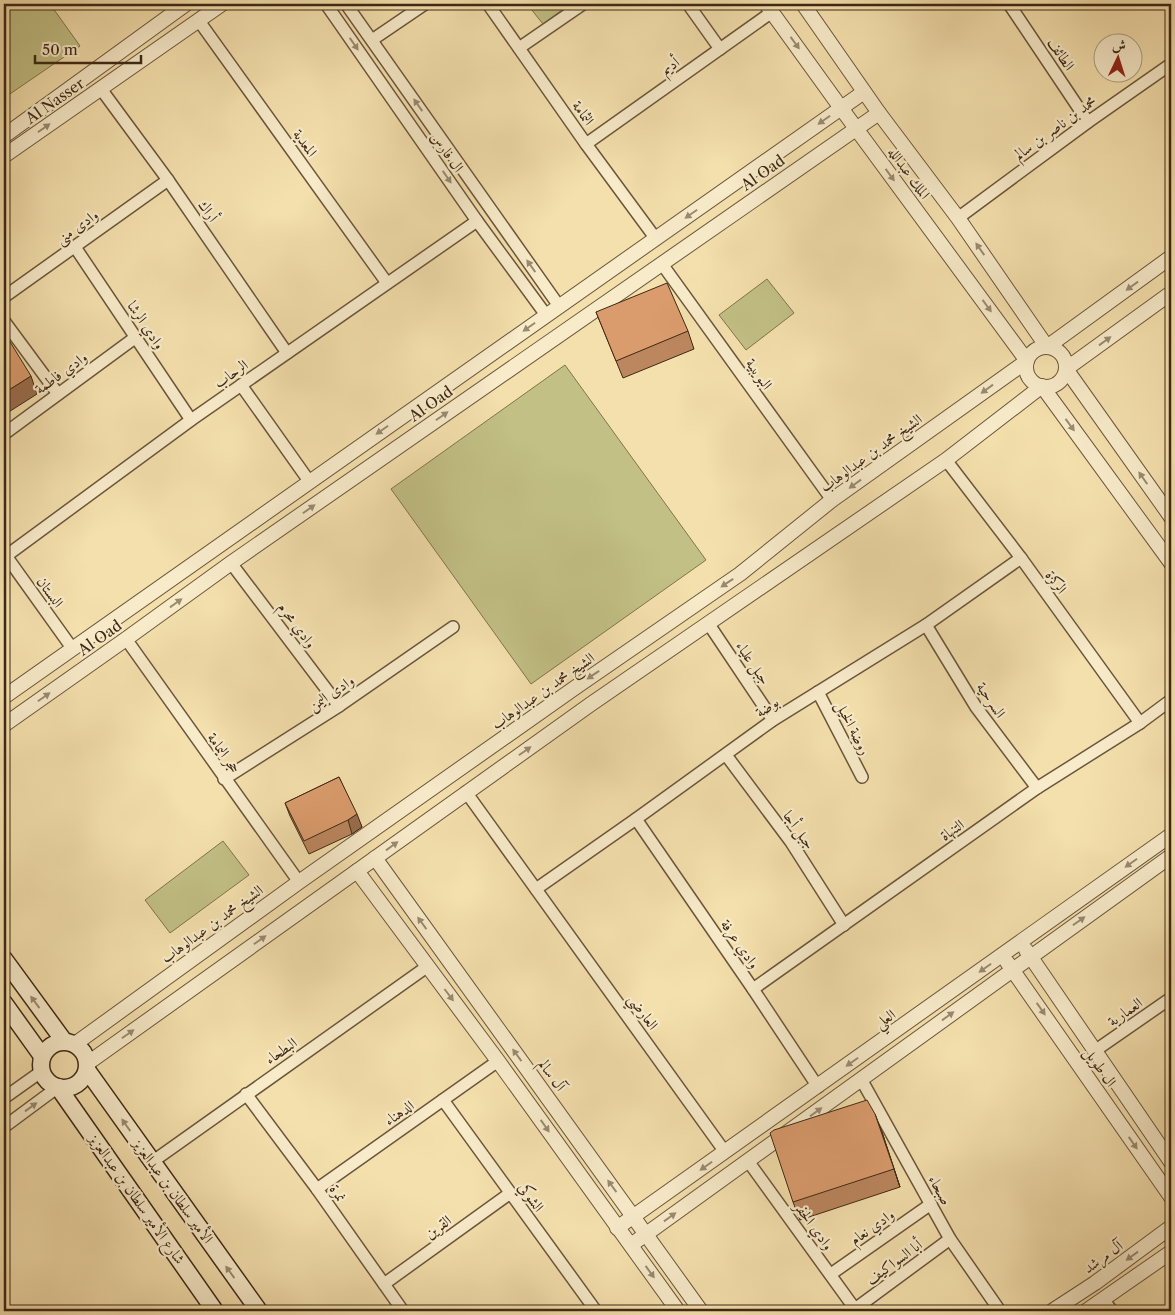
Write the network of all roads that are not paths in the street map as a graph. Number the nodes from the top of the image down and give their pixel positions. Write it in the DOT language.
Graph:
graph roads {
  1 [pos="186,4"];
  2 [pos="222,4"];
  3 [pos="326,4"];
  4 [pos="346,4"];
  5 [pos="425,4"];
  6 [pos="488,4"];
  7 [pos="583,4"];
  8 [pos="688,4"];
  9 [pos="803,4"];
  10 [pos="1009,4"];
  11 [pos="769,8"];
  12 [pos="199,21"];
  13 [pos="372,40"];
  14 [pos="519,48"];
  15 [pos="720,49"];
  16 [pos="1171,64"];
  17 [pos="101,89"];
  18 [pos="864,92"];
  19 [pos="841,108"];
  20 [pos="879,113"];
  21 [pos="1088,122"];
  22 [pos="856,128"];
  23 [pos="4,136"];
  24 [pos="586,144"];
  25 [pos="4,156"];
  26 [pos="168,180"];
  27 [pos="958,218"];
  28 [pos="477,220"];
  29 [pos="656,239"];
  30 [pos="75,247"];
  31 [pos="1171,257"];
  32 [pos="662,264"];
  33 [pos="386,283"];
  34 [pos="1171,293"];
  35 [pos="4,297"];
  36 [pos="560,306"];
  37 [pos="546,315"];
  38 [pos="4,321"];
  39 [pos="136,337"];
  40 [pos="1047,346"];
  41 [pos="287,353"];
  42 [pos="1027,360"];
  43 [pos="1066,369"];
  44 [pos="241,385"];
  45 [pos="1042,386"];
  46 [pos="58,394"];
  47 [pos="191,420"];
  48 [pos="4,434"];
  49 [pos="946,460"];
  50 [pos="309,481"];
  51 [pos="832,500"];
  52 [pos="1171,518"];
  53 [pos="5,555"];
  54 [pos="1021,558"];
  55 [pos="231,563"];
  56 [pos="1171,563"];
  57 [pos="708,623"];
  58 [pos="926,625"];
  59 [pos="453,628"];
  60 [pos="126,640"];
  61 [pos="72,648"];
  62 [pos="818,692"];
  63 [pos="4,696"];
  64 [pos="1171,700"];
  65 [pos="340,706"];
  66 [pos="543,710"];
  67 [pos="773,720"];
  68 [pos="1140,723"];
  69 [pos="4,725"];
  70 [pos="557,728"];
  71 [pos="726,755"];
  72 [pos="862,777"];
  73 [pos="224,779"];
  74 [pos="1038,788"];
  75 [pos="466,792"];
  76 [pos="636,819"];
  77 [pos="1171,835"];
  78 [pos="1171,856"];
  79 [pos="375,858"];
  80 [pos="357,871"];
  81 [pos="299,882"];
  82 [pos="536,889"];
  83 [pos="844,924"];
  84 [pos="1020,942"];
  85 [pos="1002,956"];
  86 [pos="1030,956"];
  87 [pos="4,959"];
  88 [pos="428,966"];
  89 [pos="1013,969"];
  90 [pos="753,989"];
  91 [pos="1171,998"];
  92 [pos="4,1003"];
  93 [pos="70,1042"];
  94 [pos="1096,1050"];
  95 [pos="498,1061"];
  96 [pos="42,1064"];
  97 [pos="88,1066"];
  98 [pos="861,1079"];
  99 [pos="818,1086"];
  100 [pos="58,1087"];
  101 [pos="246,1094"];
  102 [pos="4,1098"];
  103 [pos="443,1100"];
  104 [pos="4,1127"];
  105 [pos="725,1152"];
  106 [pos="748,1161"];
  107 [pos="152,1162"];
  108 [pos="1171,1162"];
  109 [pos="317,1189"];
  110 [pos="509,1194"];
  111 [pos="1171,1197"];
  112 [pos="931,1204"];
  113 [pos="634,1217"];
  114 [pos="1171,1227"];
  115 [pos="617,1228"];
  116 [pos="646,1235"];
  117 [pos="950,1239"];
  118 [pos="631,1245"];
  119 [pos="1171,1252"];
  120 [pos="831,1274"];
  121 [pos="384,1284"];
  122 [pos="1103,1299"];
  123 [pos="855,1309"];
  124 [pos="215,1311"];
  125 [pos="259,1311"];
  126 [pos="404,1311"];
  127 [pos="596,1311"];
  128 [pos="678,1311"];
  129 [pos="701,1311"];
  130 [pos="1000,1311"];
  131 [pos="1052,1311"];
  132 [pos="1086,1311"];
  133 [pos="1112,1311"];
  1 -- 23 [label="street, Al Nasser"];
  2 -- 12 [label="street, Al Nasser"];
  3 -- 28 [label="street, ال فارس, one-way"];
  4 -- 13 [label="street, ال فارس"];
  5 -- 13 [label="street"];
  6 -- 14 [label="street, الثمامة"];
  7 -- 14 [label="street"];
  8 -- 15 [label="street"];
  9 -- 18 [label="street, الملك عبدالله"];
  10 -- 21 [label="street, الطائف"];
  11 -- 15 [label="street, أديم"];
  11 -- 19 [label="street, الملك عبدالله, one-way"];
  12 -- 17 [label="street, Al Nasser"];
  12 -- 33 [label="street, المعدية"];
  36 -- 13 [label="street, ال فارس, one-way"];
  14 -- 24 [label="street, الثمامة"];
  15 -- 24 [label="street, أديم"];
  16 -- 21 [label="street, محمد بن ناصر بن سالم"];
  25 -- 17 [label="street, Al Nasser, one-way"];
  17 -- 26 [label="street, أراك"];
  18 -- 19 [label="street, Al Oad"];
  18 -- 20 [label="street, الملك عبدالله"];
  19 -- 22 [label="street, الملك عبدالله"];
  19 -- 29 [label="street, Al Oad, one-way"];
  20 -- 22 [label="street, Al Oad"];
  20 -- 27 [label="street, الملك عبدالله"];
  21 -- 27 [label="street, محمد بن ناصر بن سالم"];
  22 -- 32 [label="street, Al Oad"];
  22 -- 42 [label="street, الملك عبدالله, one-way"];
  24 -- 29 [label="street, الثمامة"];
  26 -- 30 [label="street, وادى منى"];
  26 -- 41 [label="street, أراك"];
  40 -- 27 [label="street, الملك عبدالله, one-way"];
  28 -- 33 [label="street, الرحاب"];
  28 -- 37 [label="street, ال فارس"];
  29 -- 36 [label="street, Al Oad"];
  30 -- 35 [label="street, وادى منى"];
  30 -- 39 [label="street, وادي الرشا"];
  31 -- 40 [label="street, one-way"];
  32 -- 51 [label="street, البويبية"];
  55 -- 32 [label="street, Al Oad, one-way"];
  33 -- 41 [label="street, الرحاب"];
  43 -- 34 [label="street, one-way"];
  36 -- 37 [label="street, Al Oad"];
  37 -- 50 [label="street, Al Oad, one-way"];
  38 -- 46 [label="street"];
  39 -- 46 [label="street, وادي فاطمة"];
  39 -- 47 [label="street, وادي الرشا"];
  40 -- 42 [label="street"];
  40 -- 43 [label="street"];
  41 -- 44 [label="street, الرحاب"];
  42 -- 45 [label="street"];
  42 -- 51 [label="street, الشيخ محمد بن عبدالوهاب, one-way"];
  43 -- 45 [label="street"];
  52 -- 43 [label="street, one-way"];
  44 -- 47 [label="street, الرحاب"];
  44 -- 50 [label="street"];
  45 -- 49 [label="street"];
  45 -- 56 [label="street, one-way"];
  46 -- 48 [label="street, وادي فاطمة"];
  47 -- 53 [label="street, الرحاب"];
  49 -- 54 [label="street, الركزة"];
  49 -- 57 [label="street"];
  50 -- 61 [label="street, Al Oad"];
  51 -- 66 [label="street, الشيخ محمد بن عبدالوهاب, one-way"];
  53 -- 61 [label="street, البستان"];
  54 -- 58 [label="street, بوضة"];
  54 -- 68 [label="street, الركزة"];
  60 -- 55 [label="street, Al Oad, one-way"];
  55 -- 65 [label="street, وادي محرم"];
  57 -- 67 [label="street, جبل علياء"];
  57 -- 70 [label="street"];
  58 -- 62 [label="street, بوضة"];
  58 -- 74 [label="street, السرحية"];
  59 -- 65 [label="street, وادى اليمن"];
  69 -- 60 [label="street, Al Oad, one-way"];
  60 -- 73 [label="street, حجر اليمامة"];
  61 -- 63 [label="street, Al Oad"];
  62 -- 67 [label="street, بوضة"];
  62 -- 72 [label="street, روضة الخيل"];
  64 -- 68 [label="street, التنهاة"];
  65 -- 73 [label="street, وادى اليمن"];
  66 -- 70 [label="street"];
  66 -- 81 [label="street, الشيخ محمد بن عبدالوهاب"];
  67 -- 71 [label="street, بوضة"];
  68 -- 74 [label="street, التنهاة"];
  75 -- 70 [label="street, one-way"];
  71 -- 76 [label="street, بوضة"];
  71 -- 83 [label="street, جبل أجا"];
  73 -- 81 [label="street, حجر اليمامة"];
  74 -- 83 [label="street, التنهاة"];
  79 -- 75 [label="street, one-way"];
  75 -- 82 [label="street, العارضي"];
  76 -- 82 [label="street, بوضة"];
  76 -- 90 [label="street, وادي عرفة"];
  77 -- 84 [label="street, العلي, one-way"];
  86 -- 78 [label="street, one-way"];
  79 -- 80 [label="street"];
  113 -- 79 [label="street, آل سالم, one-way"];
  80 -- 88 [label="street"];
  97 -- 80 [label="street, one-way"];
  81 -- 93 [label="street, الشيخ محمد بن عبدالوهاب"];
  82 -- 105 [label="street, العارضي"];
  83 -- 90 [label="street, التنهاة"];
  84 -- 85 [label="street, العلي"];
  84 -- 86 [label="street, ال طويل"];
  85 -- 89 [label="street, ال طويل"];
  85 -- 99 [label="street, العلي, one-way"];
  86 -- 89 [label="street"];
  86 -- 94 [label="street, ال طويل"];
  93 -- 87 [label="main road, one-way"];
  88 -- 95 [label="street, one-way"];
  88 -- 101 [label="street, البطحاء"];
  98 -- 89 [label="street, one-way"];
  89 -- 111 [label="street, ال طويل, one-way"];
  90 -- 99 [label="street, وادي عرفة"];
  91 -- 94 [label="street, العمارية"];
  92 -- 96 [label="main road"];
  93 -- 96 [label="main road"];
  93 -- 97 [label="main road"];
  94 -- 108 [label="street, ال طويل"];
  95 -- 103 [label="street, الدهناء"];
  95 -- 115 [label="street, one-way"];
  96 -- 100 [label="main road"];
  96 -- 102 [label="street"];
  97 -- 100 [label="main road"];
  107 -- 97 [label="main road, الأمير سلطان بن عبدالعزيز, one-way"];
  106 -- 98 [label="street, one-way"];
  98 -- 112 [label="street, صبحاء"];
  99 -- 105 [label="street, العلي"];
  104 -- 100 [label="street, one-way"];
  100 -- 124 [label="main road, شارع الأمير سلطان بن عبدالعزيز"];
  101 -- 107 [label="street, البطحاء"];
  101 -- 109 [label="street, نمرة"];
  103 -- 109 [label="street, الدهناء"];
  103 -- 110 [label="street, الشوكي"];
  105 -- 113 [label="street, العلي, one-way"];
  116 -- 106 [label="street, one-way"];
  106 -- 120 [label="street, وادي الحفر"];
  125 -- 107 [label="main road, الأمير سلطان بن عبدالعزيز, one-way"];
  109 -- 121 [label="street, نمرة"];
  110 -- 121 [label="street, القرين"];
  110 -- 127 [label="street, الشوكي"];
  112 -- 117 [label="street, صبحاء"];
  112 -- 120 [label="street, وادي نعام"];
  113 -- 115 [label="street, العلي"];
  113 -- 116 [label="street, آل سالم"];
  114 -- 131 [label="street, آل مرشد, one-way"];
  115 -- 118 [label="street"];
  116 -- 118 [label="street"];
  116 -- 129 [label="street, آل سالم"];
  117 -- 123 [label="street, أبا السواكيف"];
  117 -- 130 [label="street, صبحاء"];
  118 -- 128 [label="street, one-way"];
  119 -- 122 [label="street"];
  120 -- 123 [label="street, وادي الحفر"];
  121 -- 126 [label="street, نمرة"];
  122 -- 132 [label="street"];
  122 -- 133 [label="street"];
}
